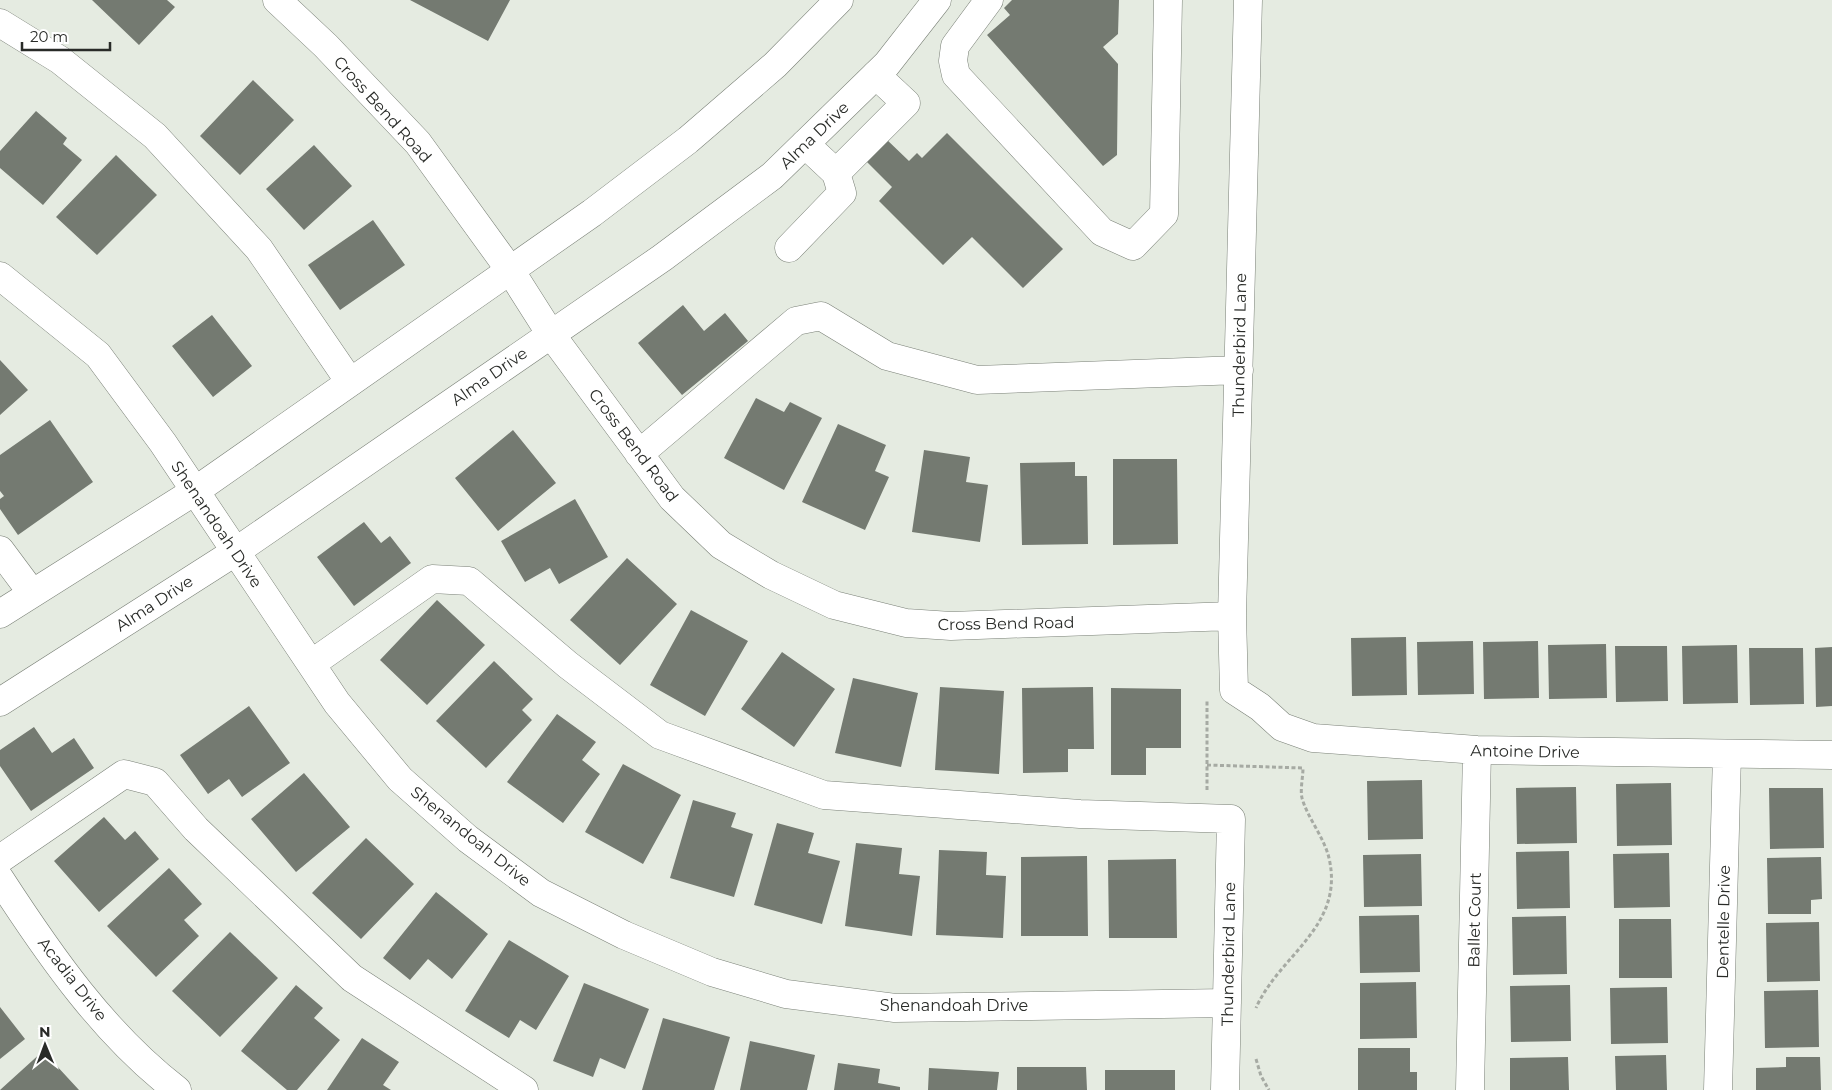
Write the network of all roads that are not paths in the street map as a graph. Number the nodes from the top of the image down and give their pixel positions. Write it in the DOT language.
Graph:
graph roads {
  1 [pos="277,0"];
  2 [pos="839,0"];
  3 [pos="937,0"];
  4 [pos="989,0"];
  5 [pos="1168,0"];
  6 [pos="1248,0"];
  7 [pos="0,24"];
  8 [pos="876,75"];
  9 [pos="805,144"];
  10 [pos="836,173"];
  11 [pos="789,248"];
  12 [pos="510,270"];
  13 [pos="0,276"];
  14 [pos="550,333"];
  15 [pos="1239,370"];
  16 [pos="350,382"];
  17 [pos="640,454"];
  18 [pos="195,491"];
  19 [pos="0,550"];
  20 [pos="235,552"];
  21 [pos="32,593"];
  22 [pos="0,614"];
  23 [pos="1232,616"];
  24 [pos="311,664"];
  25 [pos="1234,690"];
  26 [pos="0,702"];
  27 [pos="1477,750"];
  28 [pos="1727,754"];
  29 [pos="1832,755"];
  30 [pos="0,859"];
  31 [pos="0,879"];
  32 [pos="1227,1004"];
  33 [pos="178,1090"];
  34 [pos="524,1090"];
  35 [pos="1225,1090"];
  36 [pos="1470,1090"];
  37 [pos="1718,1090"];
  1 -- 12 [label="street, Cross Bend Road"];
  2 -- 12 [label="street"];
  3 -- 8 [label="street, Alma Drive"];
  4 -- 5 [label="street"];
  6 -- 15 [label="street, Thunderbird Lane"];
  7 -- 16 [label="street"];
  8 -- 9 [label="street, Alma Drive"];
  8 -- 10 [label="street"];
  9 -- 10 [label="street"];
  9 -- 14 [label="street, Alma Drive"];
  10 -- 11 [label="street"];
  12 -- 14 [label="street, Cross Bend Road"];
  12 -- 16 [label="street"];
  13 -- 18 [label="street, Shenandoah Drive"];
  14 -- 17 [label="street, Cross Bend Road"];
  14 -- 20 [label="street, Alma Drive"];
  15 -- 17 [label="street"];
  15 -- 23 [label="street, Thunderbird Lane"];
  16 -- 18 [label="street"];
  17 -- 23 [label="street, Cross Bend Road"];
  18 -- 20 [label="street, Shenandoah Drive"];
  18 -- 21 [label="street"];
  19 -- 21 [label="street"];
  20 -- 24 [label="street, Shenandoah Drive"];
  20 -- 26 [label="street, Alma Drive"];
  21 -- 22 [label="street"];
  23 -- 25 [label="street, Thunderbird Lane"];
  24 -- 32 [label="street, Shenandoah Drive"];
  24 -- 32 [label="street, Thunderbird Lane"];
  25 -- 27 [label="street, Antoine Drive"];
  27 -- 28 [label="street, Antoine Drive"];
  27 -- 36 [label="street, Ballet Court"];
  28 -- 29 [label="street, Antoine Drive"];
  28 -- 37 [label="street, Dentelle Drive"];
  30 -- 34 [label="street"];
  31 -- 33 [label="street, Acadia Drive"];
  32 -- 35 [label="street, Thunderbird Lane"];
}
